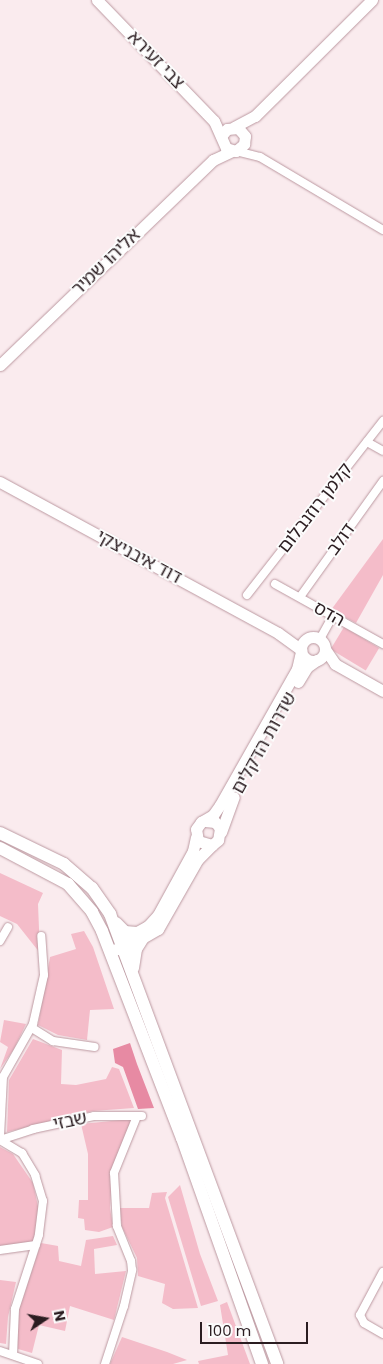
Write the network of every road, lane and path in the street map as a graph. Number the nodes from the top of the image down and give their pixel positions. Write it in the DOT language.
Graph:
graph roads {
  1 [pos="98,0"];
  2 [pos="372,0"];
  3 [pos="255,116"];
  4 [pos="227,132"];
  5 [pos="245,138"];
  6 [pos="234,151"];
  7 [pos="260,157"];
  8 [pos="213,160"];
  9 [pos="383,230"];
  10 [pos="0,365"];
  11 [pos="383,421"];
  12 [pos="366,442"];
  13 [pos="383,451"];
  14 [pos="383,481"];
  15 [pos="0,482"];
  16 [pos="275,584"];
  17 [pos="247,595"];
  18 [pos="300,598"];
  19 [pos="333,616"];
  20 [pos="278,633"];
  21 [pos="307,638"];
  22 [pos="322,644"];
  23 [pos="383,644"];
  24 [pos="301,651"];
  25 [pos="318,660"];
  26 [pos="335,664"];
  27 [pos="383,691"];
  28 [pos="204,821"];
  29 [pos="220,832"];
  30 [pos="0,833"];
  31 [pos="196,837"];
  32 [pos="212,845"];
  33 [pos="0,848"];
  34 [pos="113,920"];
  35 [pos="8,927"];
  36 [pos="41,936"];
  37 [pos="140,936"];
  38 [pos="0,941"];
  39 [pos="123,944"];
  40 [pos="111,950"];
  41 [pos="133,970"];
  42 [pos="32,1028"];
  43 [pos="95,1047"];
  44 [pos="0,1136"];
  45 [pos="0,1140"];
  46 [pos="36,1245"];
  47 [pos="0,1250"];
  48 [pos="383,1272"];
  49 [pos="383,1334"];
  50 [pos="0,1351"];
  51 [pos="14,1355"];
  52 [pos="38,1364"];
  53 [pos="105,1364"];
  54 [pos="262,1364"];
  55 [pos="277,1364"];
  1 -- 4 [label="street, צבי זעירא"];
  2 -- 3 [label="street"];
  3 -- 4 [label="street"];
  3 -- 5 [label="street"];
  4 -- 5 [label="street"];
  4 -- 6 [label="street"];
  4 -- 8 [label="street, אליהו שמיר"];
  5 -- 6 [label="street"];
  5 -- 7 [label="street"];
  6 -- 7 [label="street"];
  6 -- 8 [label="street, אליהו שמיר"];
  7 -- 9 [label="street"];
  8 -- 10 [label="street, אליהו שמיר"];
  11 -- 12 [label="street, קלמן רוזנבלום"];
  12 -- 13 [label="street"];
  12 -- 17 [label="street, קלמן רוזנבלום"];
  14 -- 18 [label="street, דולב"];
  15 -- 20 [label="street, דוד איבניצקי"];
  16 -- 18 [label="street, הדס"];
  18 -- 19 [label="street, הדס"];
  19 -- 22 [label="street"];
  19 -- 23 [label="street, הדס"];
  20 -- 21 [label="street, דוד איבניצקי"];
  20 -- 24 [label="street, דוד איבניצקי"];
  21 -- 22 [label="street, דוד איבניצקי"];
  21 -- 24 [label="street, שדרות הדקלים"];
  22 -- 25 [label="street, שדרות הדקלים"];
  22 -- 26 [label="street"];
  24 -- 25 [label="street, דוד איבניצקי"];
  24 -- 28 [label="street, שדרות הדקלים"];
  25 -- 26 [label="street"];
  25 -- 29 [label="street, שדרות הדקלים"];
  26 -- 27 [label="street"];
  28 -- 29 [label="street"];
  28 -- 31 [label="street"];
  29 -- 32 [label="street"];
  30 -- 34 [label="main road"];
  31 -- 32 [label="street"];
  31 -- 37 [label="street"];
  32 -- 37 [label="street"];
  33 -- 40 [label="main road"];
  34 -- 37 [label="main road"];
  34 -- 39 [label="main road"];
  35 -- 38 [label="street"];
  36 -- 42 [label="street"];
  37 -- 39 [label="street"];
  37 -- 41 [label="main road"];
  39 -- 40 [label="street"];
  39 -- 41 [label="main road"];
  40 -- 54 [label="main road"];
  41 -- 55 [label="main road"];
  42 -- 43 [label="street"];
  42 -- 44 [label="street"];
  45 -- 46 [label="street"];
  45 -- 53 [label="street, שבזי"];
  46 -- 47 [label="street"];
  46 -- 51 [label="street"];
  48 -- 49 [label="street"];
  50 -- 51 [label="street"];
  51 -- 52 [label="street"];
}
